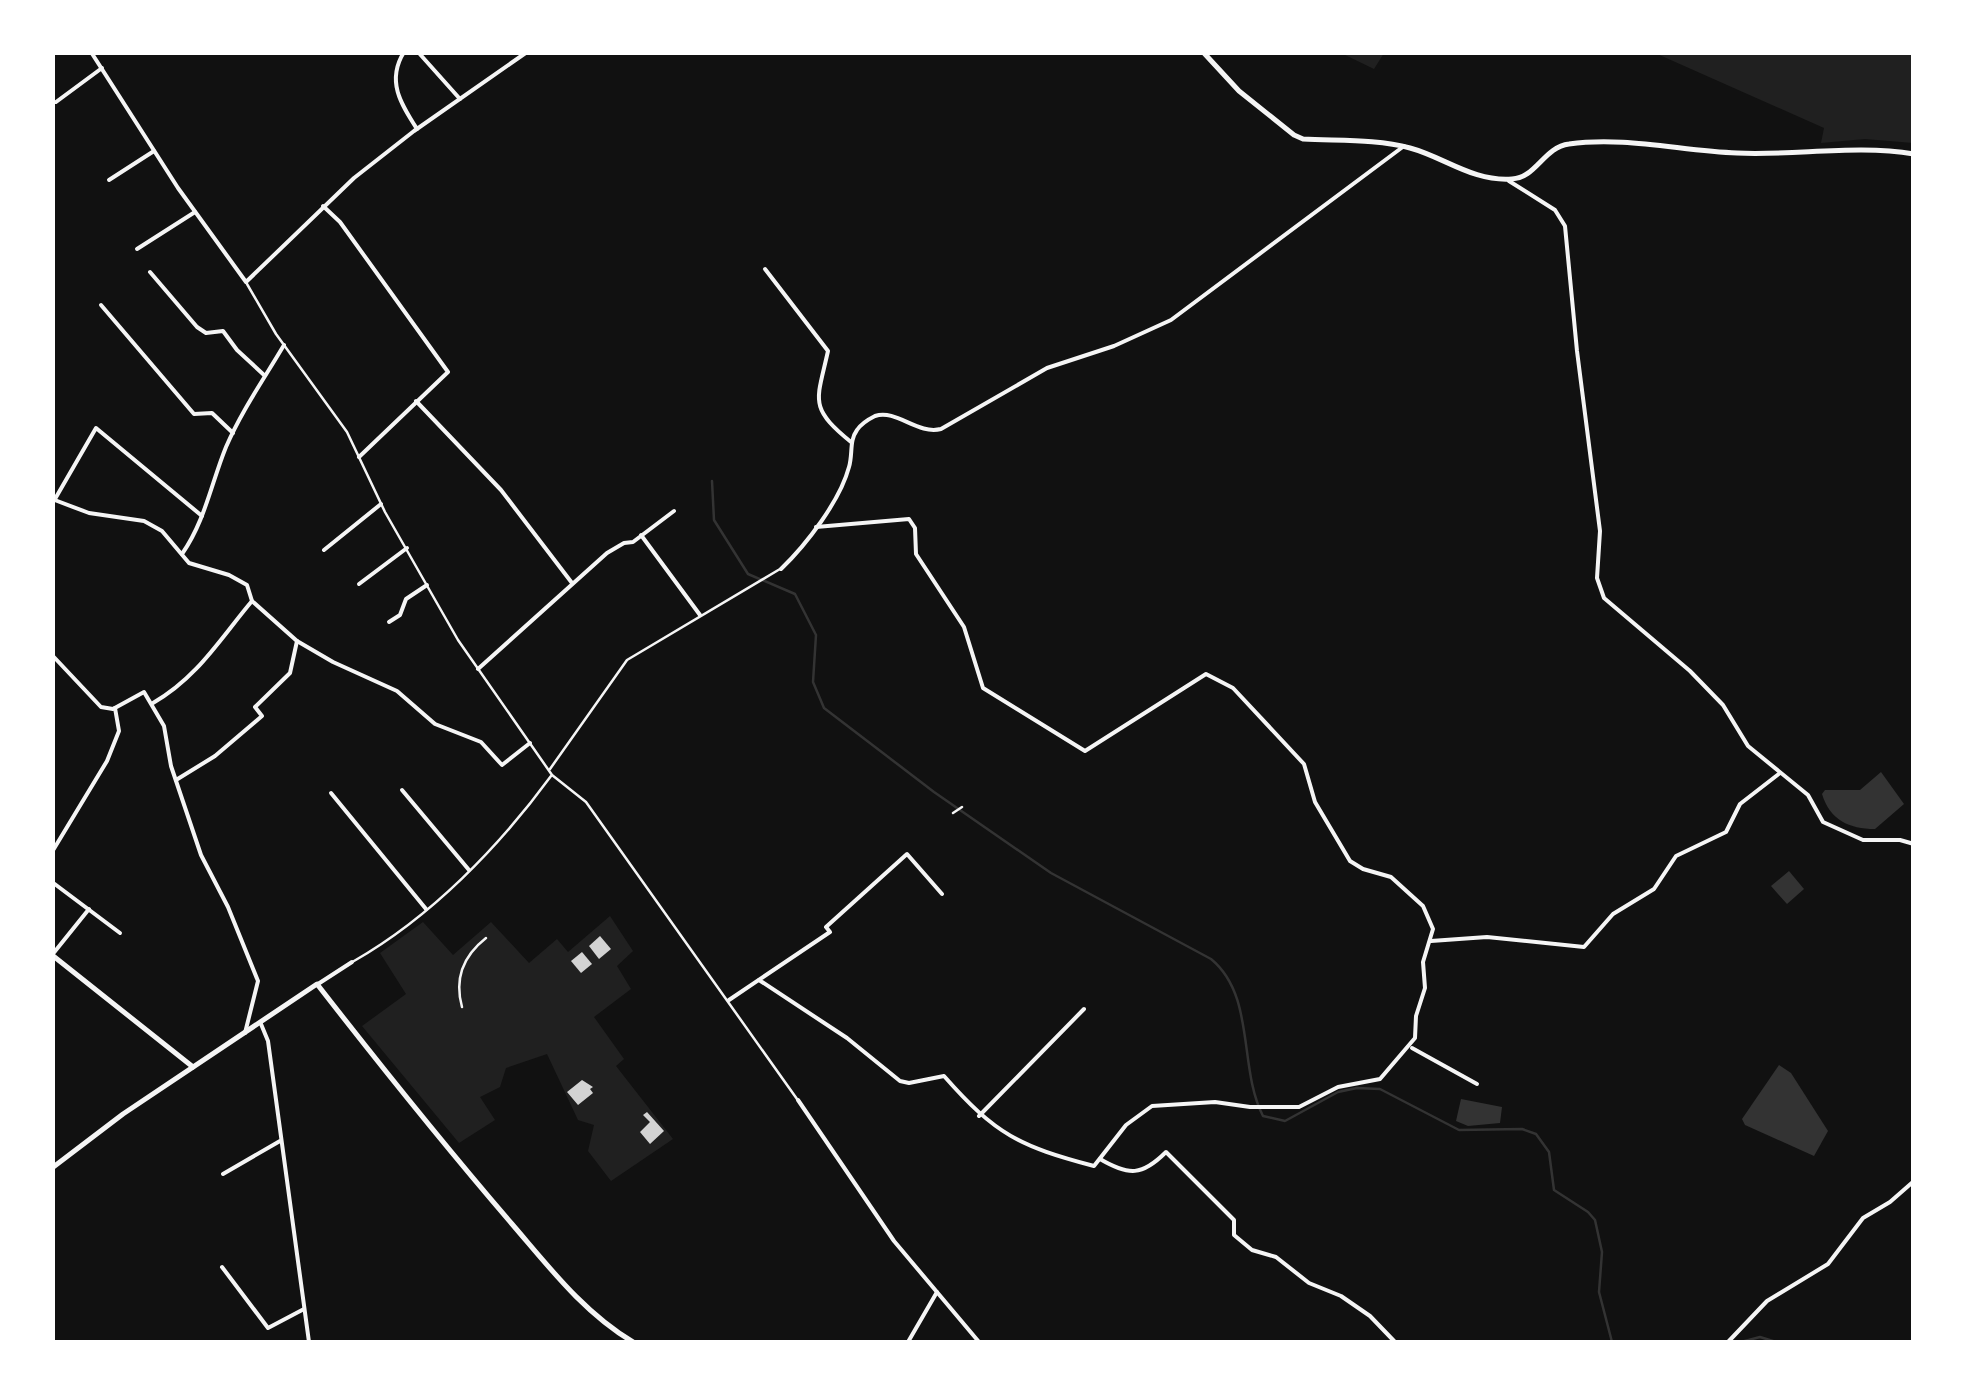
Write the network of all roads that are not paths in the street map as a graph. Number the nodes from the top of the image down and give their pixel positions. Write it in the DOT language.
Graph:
graph roads {
  1 [pos="91,52"];
  2 [pos="404,52"];
  3 [pos="418,52"];
  4 [pos="527,52"];
  5 [pos="1203,52"];
  6 [pos="102,68"];
  7 [pos="460,99"];
  8 [pos="56,102"];
  9 [pos="415,130"];
  10 [pos="1404,146"];
  11 [pos="154,151"];
  12 [pos="1914,154"];
  13 [pos="1504,179"];
  14 [pos="110,180"];
  15 [pos="323,206"];
  16 [pos="195,212"];
  17 [pos="137,249"];
  18 [pos="765,269"];
  19 [pos="150,272"];
  20 [pos="246,282"];
  21 [pos="101,305"];
  22 [pos="284,346"];
  23 [pos="264,375"];
  24 [pos="416,402"];
  25 [pos="232,432"];
  26 [pos="852,442"];
  27 [pos="359,456"];
  28 [pos="54,499"];
  29 [pos="380,504"];
  30 [pos="674,511"];
  31 [pos="203,517"];
  32 [pos="816,527"];
  33 [pos="641,536"];
  34 [pos="406,548"];
  35 [pos="324,550"];
  36 [pos="182,554"];
  37 [pos="781,569"];
  38 [pos="572,583"];
  39 [pos="359,584"];
  40 [pos="427,586"];
  41 [pos="252,600"];
  42 [pos="700,615"];
  43 [pos="389,622"];
  44 [pos="296,642"];
  45 [pos="52,656"];
  46 [pos="478,669"];
  47 [pos="153,703"];
  48 [pos="115,708"];
  49 [pos="530,744"];
  50 [pos="1780,772"];
  51 [pos="551,773"];
  52 [pos="176,780"];
  53 [pos="402,790"];
  54 [pos="332,792"];
  55 [pos="1914,844"];
  56 [pos="52,852"];
  57 [pos="469,870"];
  58 [pos="52,882"];
  59 [pos="942,894"];
  60 [pos="426,909"];
  61 [pos="88,910"];
  62 [pos="120,933"];
  63 [pos="486,938"];
  64 [pos="1431,942"];
  65 [pos="52,955"];
  66 [pos="352,962"];
  67 [pos="759,980"];
  68 [pos="317,984"];
  69 [pos="730,1000"];
  70 [pos="462,1008"];
  71 [pos="1084,1008"];
  72 [pos="261,1024"];
  73 [pos="244,1034"];
  74 [pos="1410,1046"];
  75 [pos="193,1067"];
  76 [pos="1478,1084"];
  77 [pos="798,1100"];
  78 [pos="979,1116"];
  79 [pos="280,1140"];
  80 [pos="1100,1159"];
  81 [pos="52,1168"];
  82 [pos="223,1174"];
  83 [pos="1914,1182"];
  84 [pos="222,1267"];
  85 [pos="937,1292"];
  86 [pos="304,1309"];
  87 [pos="309,1342"];
  88 [pos="633,1342"];
  89 [pos="908,1342"];
  90 [pos="980,1342"];
  91 [pos="1394,1342"];
  92 [pos="1728,1342"];
  1 -- 6 [label="street"];
  2 -- 9 [label="street"];
  3 -- 7 [label="street"];
  4 -- 7 [label="street"];
  5 -- 10 [label="main road"];
  6 -- 8 [label="street"];
  6 -- 11 [label="street"];
  7 -- 9 [label="street"];
  9 -- 15 [label="street"];
  10 -- 13 [label="main road"];
  10 -- 26 [label="street"];
  11 -- 14 [label="street"];
  11 -- 16 [label="street"];
  12 -- 13 [label="main road"];
  13 -- 50 [label="street"];
  15 -- 20 [label="street"];
  15 -- 24 [label="street"];
  16 -- 17 [label="street"];
  16 -- 20 [label="street"];
  18 -- 26 [label="street"];
  19 -- 23 [label="street"];
  20 -- 22 [label="street"];
  21 -- 25 [label="street"];
  22 -- 23 [label="street"];
  22 -- 27 [label="street"];
  23 -- 25 [label="street"];
  24 -- 27 [label="street"];
  24 -- 38 [label="street"];
  25 -- 31 [label="street"];
  26 -- 32 [label="street"];
  27 -- 29 [label="street"];
  28 -- 31 [label="street"];
  28 -- 36 [label="street"];
  29 -- 34 [label="street"];
  29 -- 35 [label="street"];
  30 -- 33 [label="street"];
  31 -- 36 [label="street"];
  32 -- 37 [label="street"];
  32 -- 64 [label="street"];
  33 -- 38 [label="street"];
  33 -- 42 [label="street"];
  34 -- 39 [label="street"];
  34 -- 40 [label="street"];
  36 -- 41 [label="street"];
  37 -- 42 [label="street"];
  38 -- 46 [label="street"];
  40 -- 43 [label="street"];
  40 -- 46 [label="street"];
  41 -- 44 [label="street"];
  41 -- 47 [label="street"];
  42 -- 51 [label="street"];
  44 -- 49 [label="street"];
  44 -- 52 [label="street"];
  45 -- 48 [label="street"];
  46 -- 49 [label="street"];
  47 -- 48 [label="street"];
  47 -- 52 [label="street"];
  48 -- 56 [label="street"];
  49 -- 51 [label="street"];
  50 -- 55 [label="street"];
  50 -- 64 [label="street"];
  51 -- 57 [label="street"];
  51 -- 69 [label="street"];
  52 -- 73 [label="street"];
  53 -- 57 [label="street"];
  54 -- 60 [label="street"];
  57 -- 60 [label="street"];
  58 -- 61 [label="street"];
  59 -- 67 [label="street"];
  60 -- 66 [label="street"];
  61 -- 62 [label="street"];
  61 -- 65 [label="street"];
  63 -- 70 [label="street"];
  64 -- 74 [label="street"];
  65 -- 75 [label="main road"];
  66 -- 68 [label="street"];
  67 -- 69 [label="street"];
  67 -- 78 [label="street"];
  68 -- 72 [label="main road"];
  68 -- 88 [label="main road"];
  69 -- 77 [label="street"];
  71 -- 78 [label="street"];
  72 -- 73 [label="main road"];
  72 -- 79 [label="street"];
  73 -- 75 [label="main road"];
  74 -- 76 [label="street"];
  74 -- 80 [label="street"];
  75 -- 81 [label="main road"];
  77 -- 85 [label="street"];
  78 -- 80 [label="street"];
  79 -- 82 [label="street"];
  79 -- 86 [label="street"];
  80 -- 91 [label="street"];
  83 -- 92 [label="street"];
  84 -- 86 [label="street"];
  85 -- 89 [label="street"];
  85 -- 90 [label="street"];
  86 -- 87 [label="street"];
}
